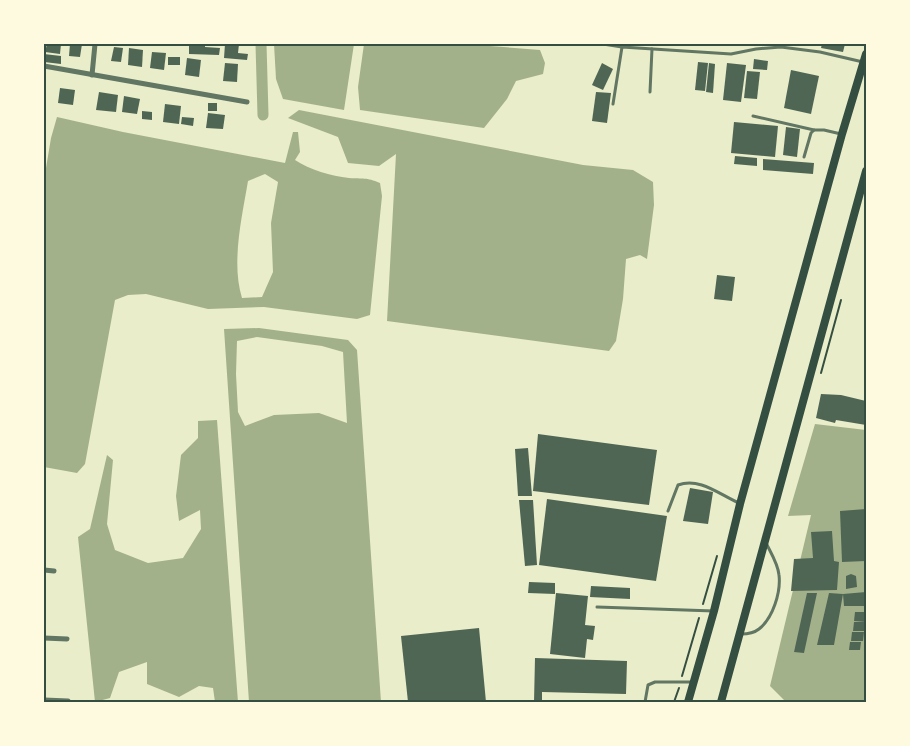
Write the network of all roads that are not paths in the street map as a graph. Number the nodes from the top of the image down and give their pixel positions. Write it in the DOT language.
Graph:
graph roads {
  1 [pos="95,44"];
  2 [pos="603,44"];
  3 [pos="622,47"];
  4 [pos="652,49"];
  5 [pos="865,58"];
  6 [pos="44,66"];
  7 [pos="92,75"];
  8 [pos="650,92"];
  9 [pos="247,102"];
  10 [pos="613,104"];
  11 [pos="753,116"];
  12 [pos="814,130"];
  13 [pos="842,134"];
  14 [pos="804,157"];
  15 [pos="866,171"];
  16 [pos="740,504"];
  17 [pos="668,511"];
  18 [pos="766,542"];
  19 [pos="44,570"];
  20 [pos="54,571"];
  21 [pos="597,607"];
  22 [pos="714,610"];
  23 [pos="741,634"];
  24 [pos="44,638"];
  25 [pos="67,639"];
  26 [pos="694,682"];
  27 [pos="44,700"];
  28 [pos="68,701"];
  29 [pos="646,702"];
  30 [pos="688,702"];
  31 [pos="721,702"];
  1 -- 7 [label="street"];
  2 -- 3 [label="lane"];
  3 -- 4 [label="lane"];
  3 -- 10 [label="lane"];
  4 -- 5 [label="lane"];
  4 -- 8 [label="lane"];
  5 -- 13 [label="main road"];
  6 -- 7 [label="street"];
  7 -- 9 [label="street"];
  11 -- 12 [label="lane"];
  12 -- 13 [label="lane"];
  12 -- 14 [label="lane"];
  13 -- 16 [label="main road"];
  15 -- 18 [label="main road"];
  16 -- 17 [label="lane"];
  16 -- 22 [label="main road"];
  18 -- 23 [label="main road"];
  18 -- 23 [label="lane"];
  19 -- 20 [label="street"];
  21 -- 22 [label="lane"];
  22 -- 26 [label="main road"];
  23 -- 31 [label="main road"];
  24 -- 25 [label="street"];
  26 -- 29 [label="lane"];
  26 -- 30 [label="main road"];
  27 -- 28 [label="street"];
}
